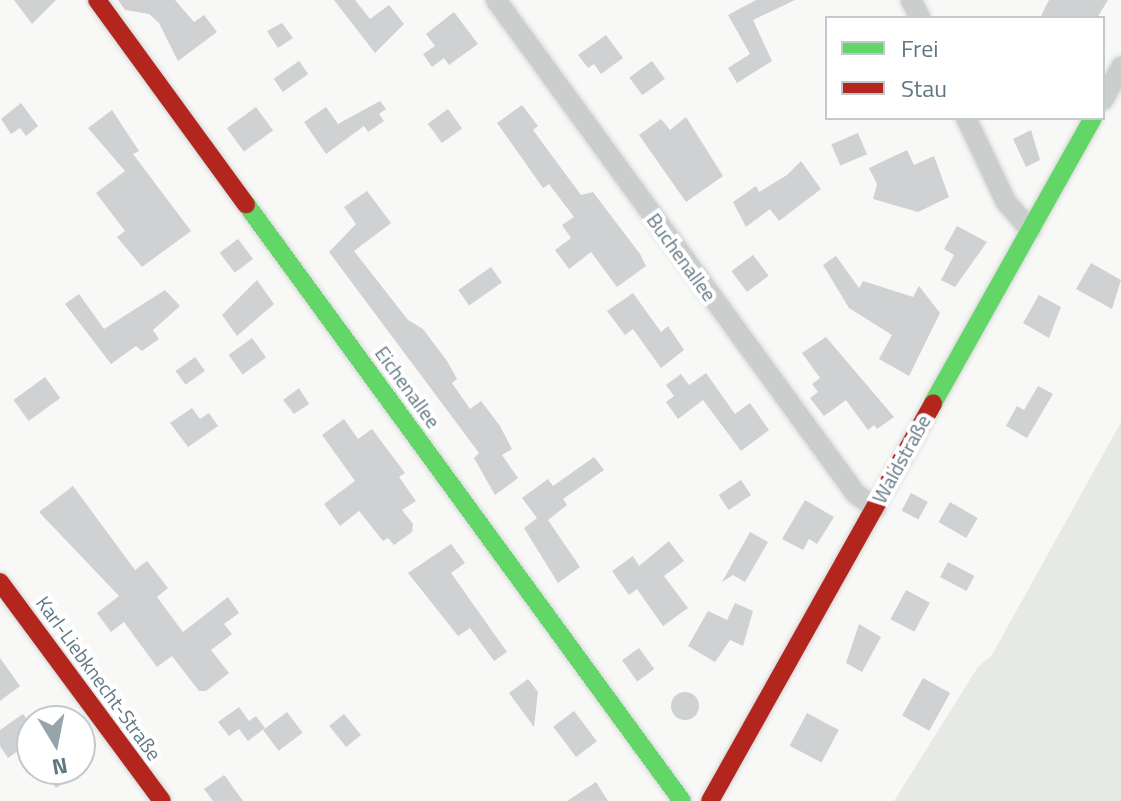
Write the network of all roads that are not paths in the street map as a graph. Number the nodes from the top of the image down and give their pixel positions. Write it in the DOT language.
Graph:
graph roads {
  1 [pos="97,0"];
  2 [pos="496,0"];
  3 [pos="1121,67"];
  4 [pos="1105,96"];
  5 [pos="967,120"];
  6 [pos="1092,120"];
  7 [pos="1030,230"];
  8 [pos="875,508"];
  9 [pos="0,582"];
  10 [pos="162,801"];
  11 [pos="682,801"];
  12 [pos="710,801"];
  1 -- 11 [label="street, Eichenallee"];
  2 -- 8 [label="street, Buchenallee"];
  3 -- 4 [label="street"];
  5 -- 7 [label="street"];
  6 -- 7 [label="street, Waldstraße"];
  7 -- 8 [label="street, Waldstraße"];
  8 -- 12 [label="street, Waldstraße"];
  9 -- 10 [label="street, Karl-Liebknecht-Straße"];
}
